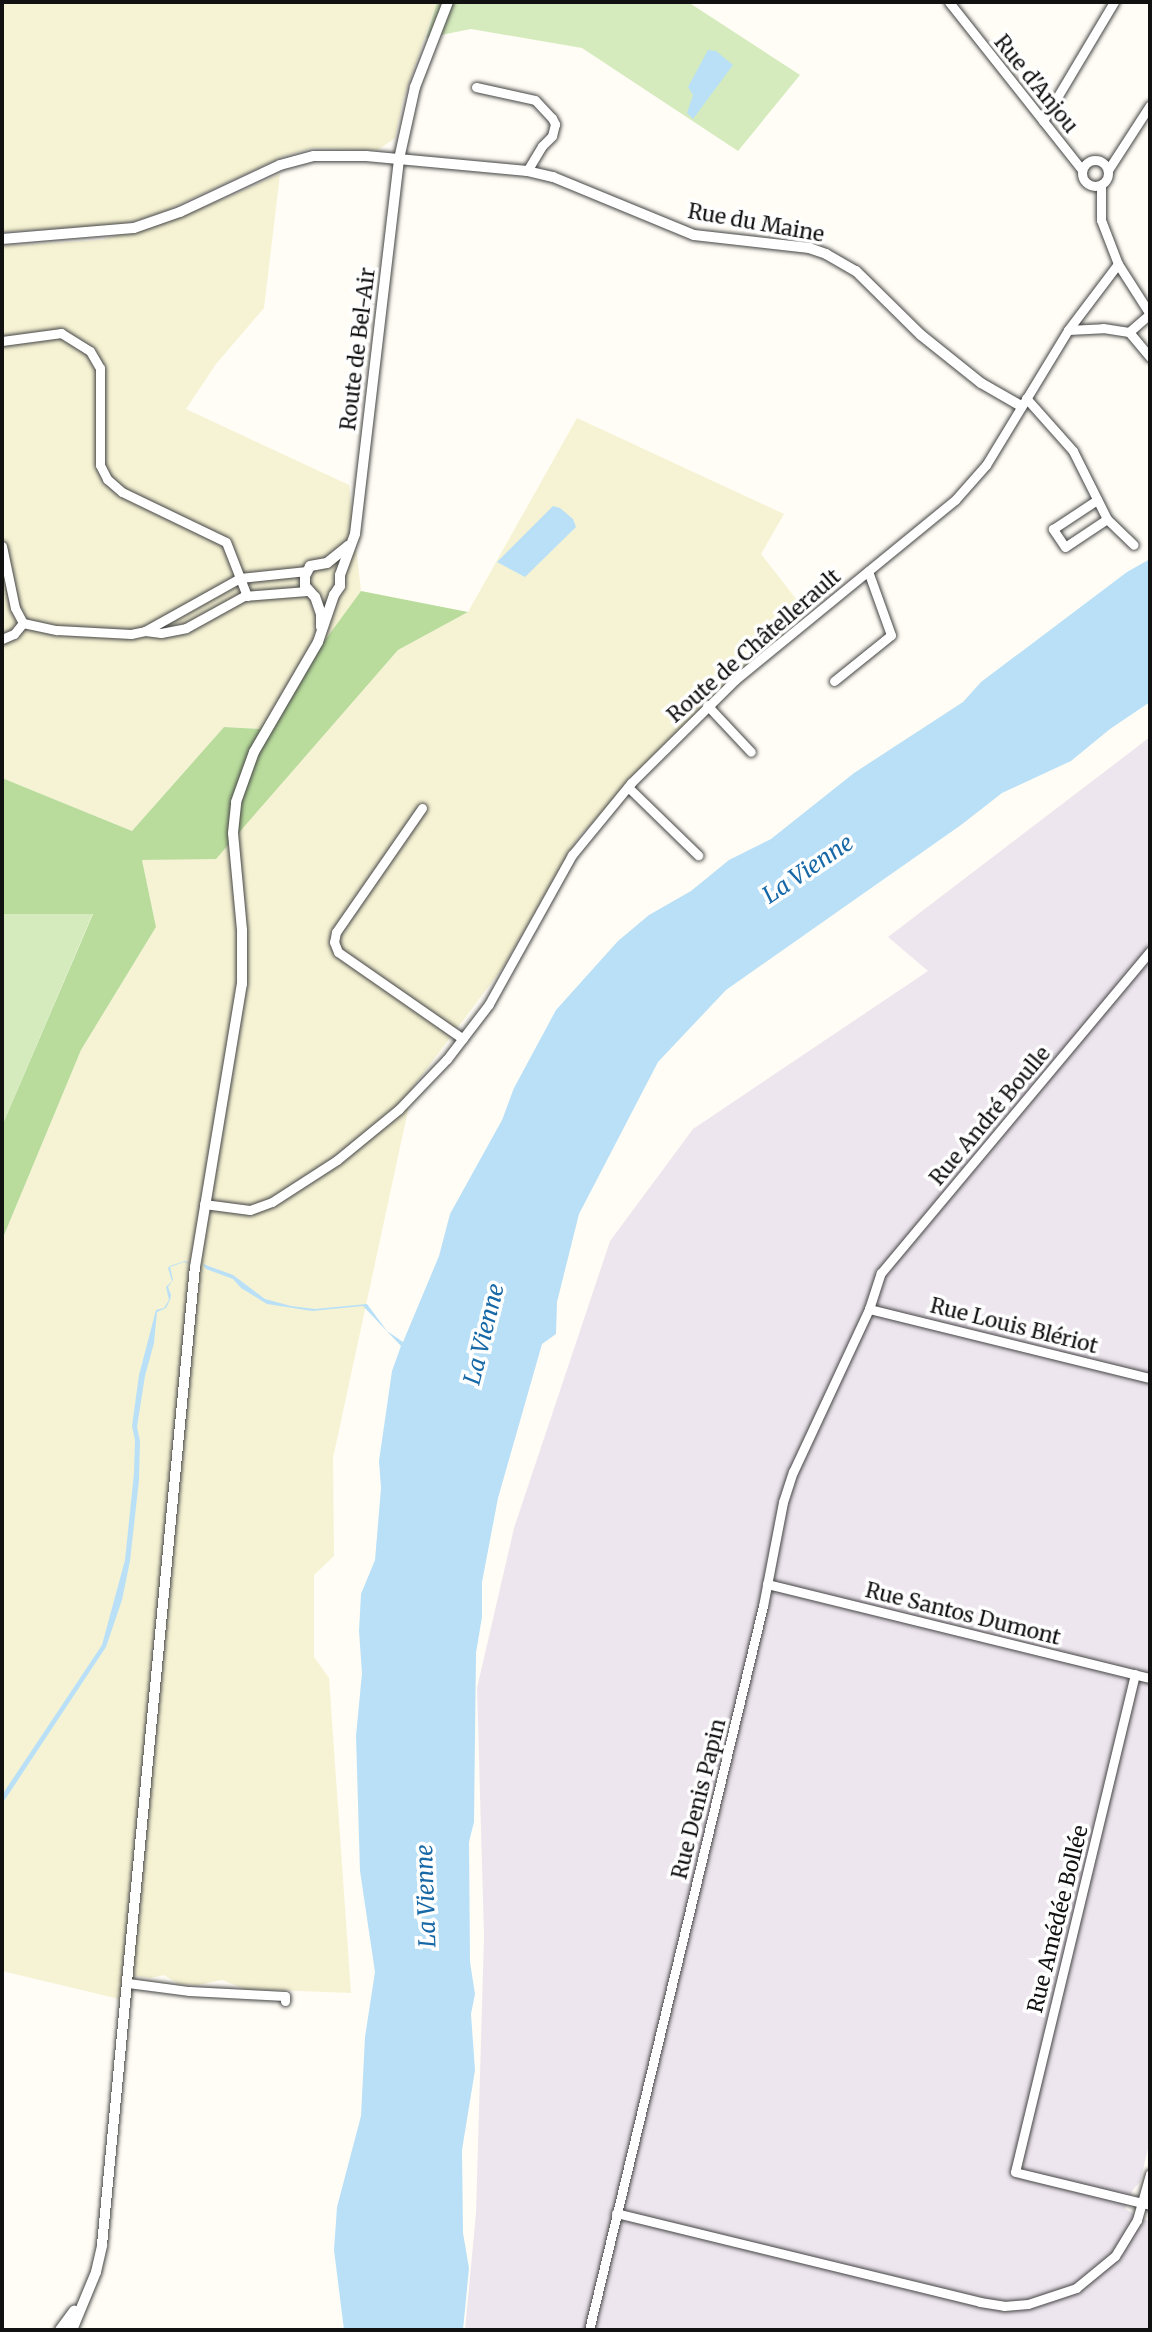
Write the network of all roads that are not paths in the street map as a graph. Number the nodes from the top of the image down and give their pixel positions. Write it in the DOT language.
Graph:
graph roads {
  1 [pos="448,2"];
  2 [pos="949,2"];
  3 [pos="1114,2"];
  4 [pos="476,87"];
  5 [pos="1150,105"];
  6 [pos="1043,121"];
  7 [pos="1072,155"];
  8 [pos="1117,157"];
  9 [pos="399,159"];
  10 [pos="1100,160"];
  11 [pos="1088,161"];
  12 [pos="1082,170"];
  13 [pos="1108,170"];
  14 [pos="527,171"];
  15 [pos="1096,185"];
  16 [pos="2,239"];
  17 [pos="1118,264"];
  18 [pos="1150,314"];
  19 [pos="1068,330"];
  20 [pos="1129,332"];
  21 [pos="2,341"];
  22 [pos="1150,357"];
  23 [pos="1024,402"];
  24 [pos="1097,500"];
  25 [pos="1107,519"];
  26 [pos="351,543"];
  27 [pos="1134,545"];
  28 [pos="2,546"];
  29 [pos="327,563"];
  30 [pos="307,571"];
  31 [pos="868,571"];
  32 [pos="340,575"];
  33 [pos="240,578"];
  34 [pos="311,594"];
  35 [pos="334,595"];
  36 [pos="247,596"];
  37 [pos="23,623"];
  38 [pos="145,631"];
  39 [pos="322,633"];
  40 [pos="2,639"];
  41 [pos="834,681"];
  42 [pos="707,705"];
  43 [pos="751,752"];
  44 [pos="628,787"];
  45 [pos="422,808"];
  46 [pos="698,855"];
  47 [pos="1150,951"];
  48 [pos="463,1039"];
  49 [pos="204,1204"];
  50 [pos="869,1309"];
  51 [pos="1150,1378"];
  52 [pos="767,1584"];
  53 [pos="1135,1674"];
  54 [pos="1150,1678"];
  55 [pos="128,1983"];
  56 [pos="285,2001"];
  57 [pos="1150,2174"];
  58 [pos="1147,2204"];
  59 [pos="617,2213"];
  60 [pos="84,2297"];
  61 [pos="60,2330"];
  62 [pos="72,2330"];
  63 [pos="589,2330"];
  1 -- 9 [label="street, Route de Bel-Air"];
  2 -- 6 [label="street, Rue d'Anjou"];
  3 -- 6 [label="street"];
  4 -- 14 [label="street"];
  5 -- 8 [label="street"];
  6 -- 7 [label="street, Rue d'Anjou"];
  7 -- 11 [label="street, Rue d'Anjou"];
  7 -- 12 [label="street, Rue d'Anjou"];
  8 -- 10 [label="street"];
  8 -- 13 [label="street"];
  9 -- 14 [label="street, Rue du Maine"];
  9 -- 16 [label="street, Rue du Maine"];
  9 -- 26 [label="street, Route de Bel-Air"];
  10 -- 11 [label="street"];
  10 -- 13 [label="street"];
  11 -- 12 [label="street"];
  12 -- 15 [label="street"];
  13 -- 15 [label="street"];
  14 -- 23 [label="street, Rue du Maine"];
  15 -- 17 [label="street"];
  17 -- 18 [label="street"];
  17 -- 19 [label="street, Route de Châtellerault"];
  18 -- 20 [label="street"];
  19 -- 20 [label="street"];
  19 -- 23 [label="street, Route de Châtellerault"];
  20 -- 22 [label="street"];
  21 -- 33 [label="street"];
  23 -- 24 [label="street"];
  23 -- 31 [label="street, Route de Châtellerault"];
  24 -- 25 [label="street"];
  24 -- 25 [label="street"];
  25 -- 27 [label="street"];
  26 -- 29 [label="street"];
  26 -- 32 [label="street, Route de Bel-Air"];
  28 -- 37 [label="street"];
  29 -- 30 [label="street"];
  29 -- 32 [label="street"];
  30 -- 33 [label="street"];
  30 -- 34 [label="street"];
  31 -- 41 [label="street"];
  31 -- 42 [label="street, Route de Châtellerault"];
  32 -- 35 [label="street"];
  33 -- 36 [label="street"];
  33 -- 38 [label="street"];
  34 -- 35 [label="street"];
  34 -- 36 [label="street"];
  34 -- 39 [label="street"];
  35 -- 39 [label="street"];
  36 -- 38 [label="street"];
  37 -- 38 [label="street"];
  37 -- 40 [label="street"];
  39 -- 49 [label="street"];
  42 -- 43 [label="street"];
  42 -- 44 [label="street, Route de Châtellerault"];
  44 -- 46 [label="street"];
  44 -- 48 [label="street, Route de Châtellerault"];
  45 -- 48 [label="street"];
  47 -- 50 [label="street, Rue André Boulle"];
  48 -- 49 [label="street, Route de Châtellerault"];
  49 -- 55 [label="street"];
  50 -- 51 [label="street, Rue Louis Blériot"];
  50 -- 52 [label="street, Rue Denis Papin"];
  52 -- 53 [label="street, Rue Santos Dumont"];
  52 -- 59 [label="street, Rue Denis Papin"];
  53 -- 54 [label="street, Rue Santos Dumont"];
  53 -- 58 [label="street, Rue Amédée Bollée"];
  55 -- 56 [label="street"];
  55 -- 60 [label="street"];
  57 -- 58 [label="street"];
  58 -- 59 [label="street"];
  59 -- 63 [label="street, Rue Denis Papin"];
  60 -- 61 [label="street"];
  60 -- 62 [label="street"];
}
